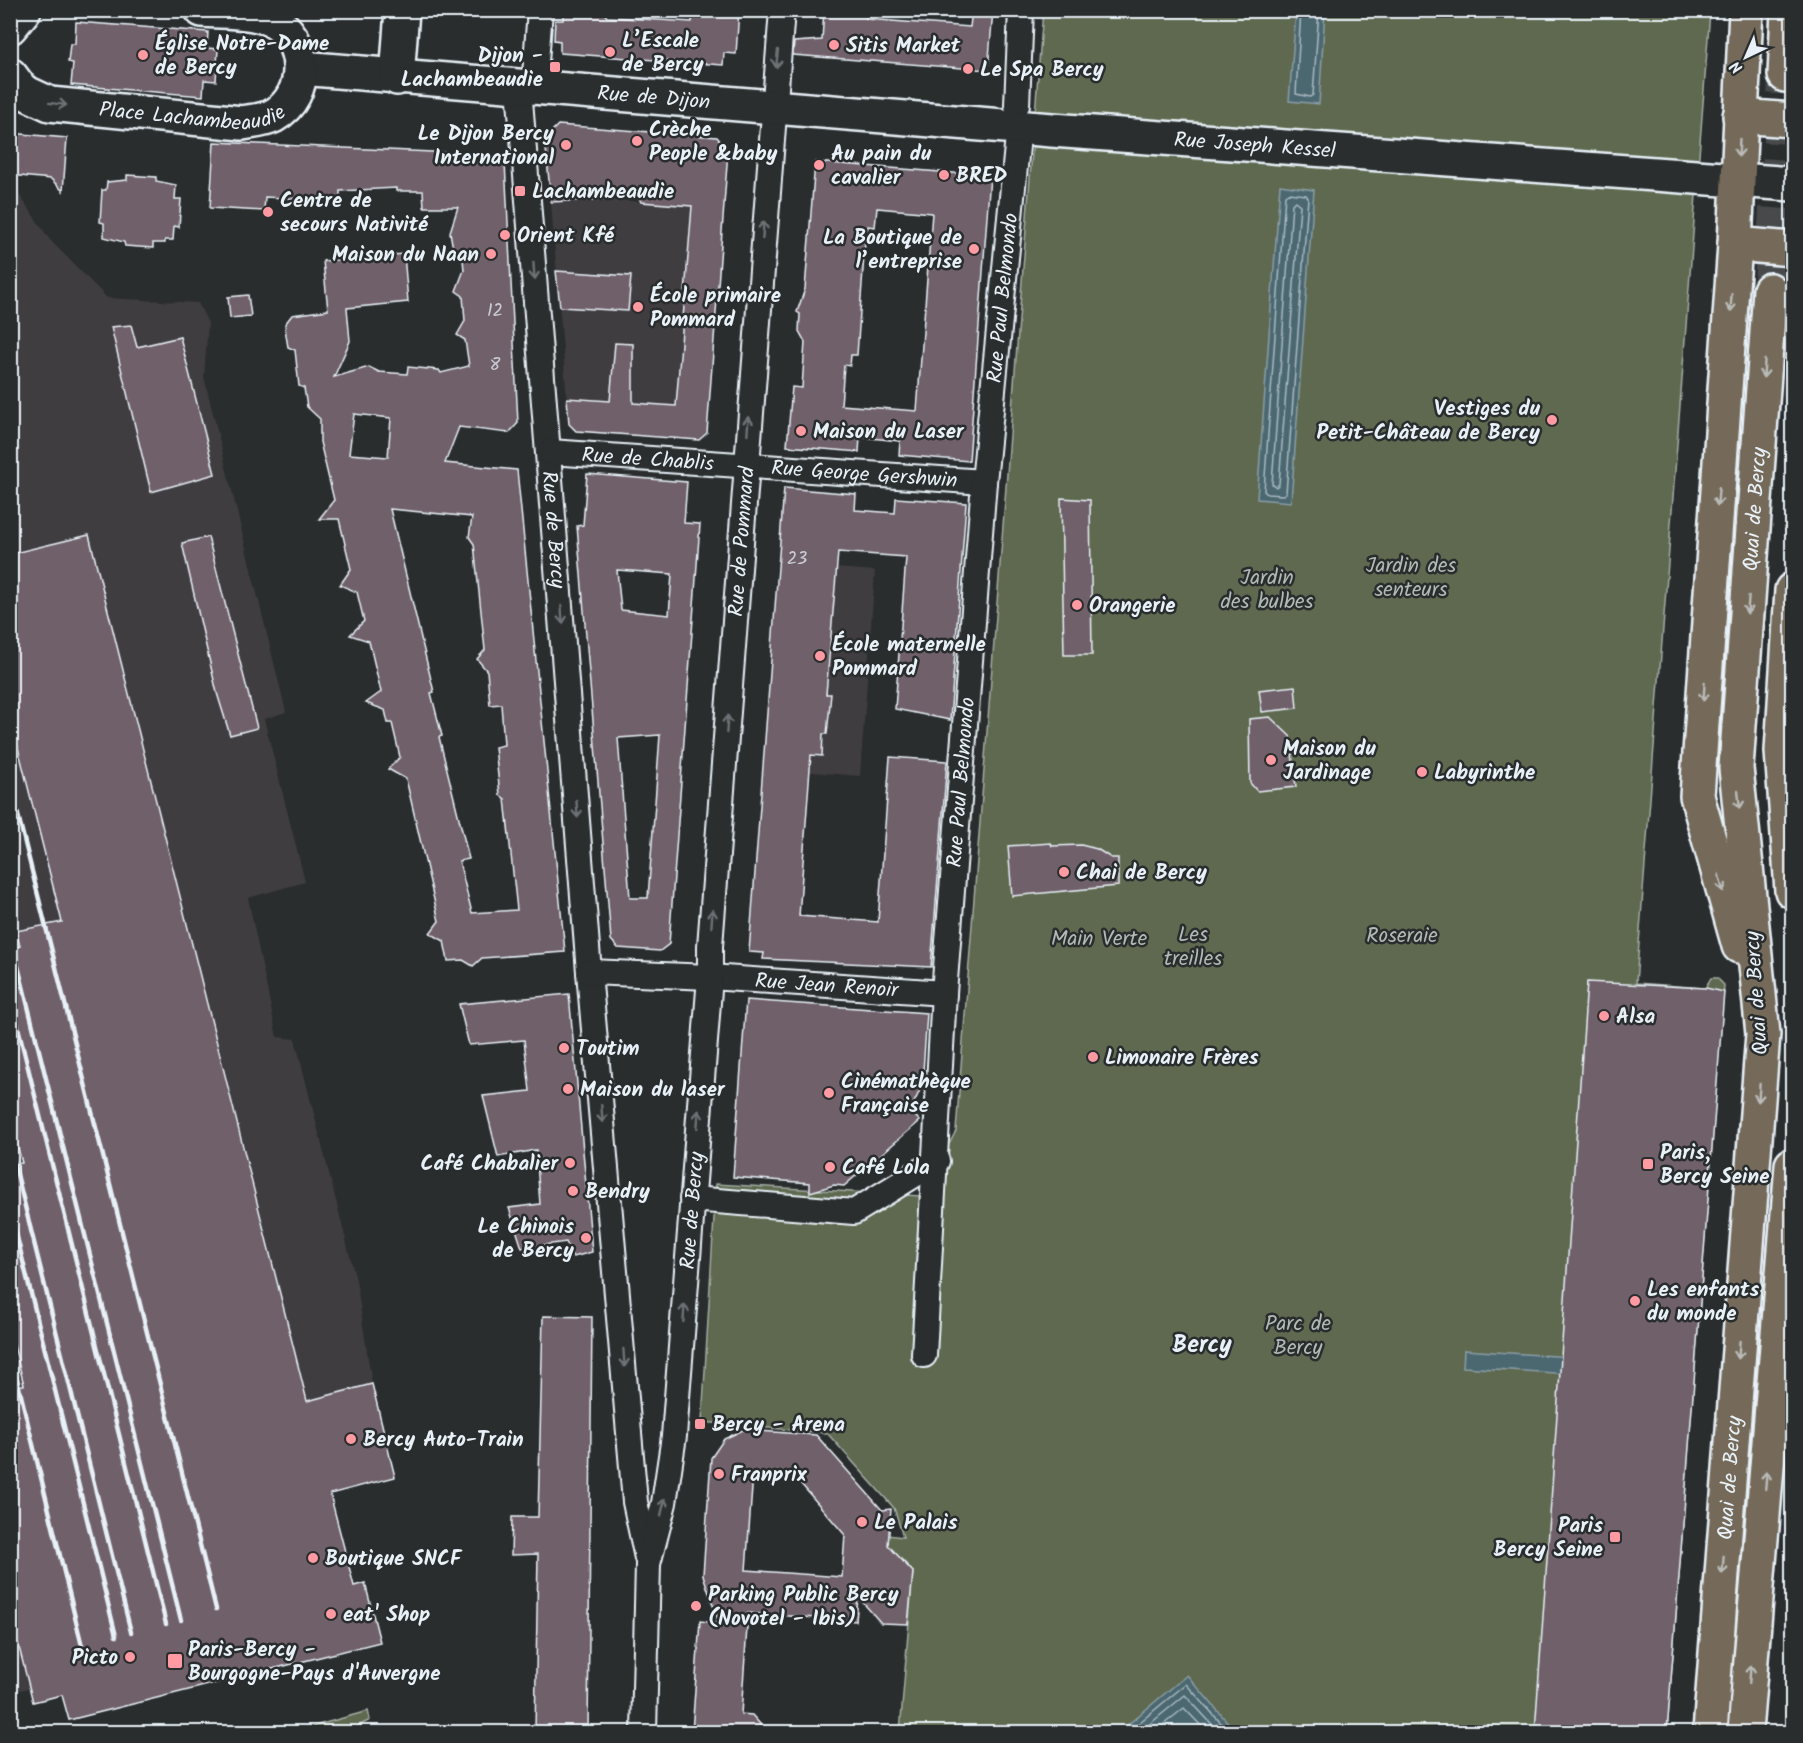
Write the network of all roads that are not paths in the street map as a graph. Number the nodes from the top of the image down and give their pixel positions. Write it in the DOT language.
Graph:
graph roads {
  1 [pos="201,10"];
  2 [pos="402,10"];
  3 [pos="540,10"];
  4 [pos="782,10"];
  5 [pos="1021,10"];
  6 [pos="1746,10"];
  7 [pos="1788,10"];
  8 [pos="301,68"];
  9 [pos="10,75"];
  10 [pos="1785,75"];
  11 [pos="397,78"];
  12 [pos="526,88"];
  13 [pos="1017,105"];
  14 [pos="773,107"];
  15 [pos="1740,116"];
  16 [pos="1792,120"];
  17 [pos="1018,136"];
  18 [pos="1737,180"];
  19 [pos="1792,184"];
  20 [pos="1735,244"];
  21 [pos="1792,249"];
  22 [pos="1770,290"];
  23 [pos="550,452"];
  24 [pos="746,464"];
  25 [pos="984,482"];
  26 [pos="1792,590"];
  27 [pos="1792,891"];
  28 [pos="589,972"];
  29 [pos="710,977"];
  30 [pos="944,993"];
  31 [pos="1763,1034"];
  32 [pos="937,1161"];
  33 [pos="1792,1165"];
  34 [pos="692,1199"];
  35 [pos="924,1355"];
  36 [pos="648,1564"];
  37 [pos="644,1732"];
  38 [pos="1710,1732"];
  39 [pos="1745,1732"];
  1 -- 8 [label="main road"];
  2 -- 11 [label="main road"];
  3 -- 12 [label="street, Rue de Bercy"];
  4 -- 14 [label="street, Rue de Pommard, one-way"];
  5 -- 13 [label="street"];
  6 -- 15 [label="main road"];
  7 -- 10 [label="main road"];
  9 -- 8 [label="main road, Place Lachambeaudie, one-way"];
  8 -- 11 [label="main road, Place Lachambeaudie"];
  11 -- 12 [label="main road, Place Lachambeaudie"];
  12 -- 14 [label="main road, Rue de Dijon"];
  12 -- 23 [label="street, Rue de Bercy, one-way"];
  14 -- 18 [label="main road, Rue Joseph Kessel"];
  24 -- 14 [label="street, Rue de Pommard, one-way"];
  15 -- 16 [label="main road"];
  15 -- 18 [label="main road, one-way"];
  17 -- 25 [label="street, Rue Paul Belmondo"];
  18 -- 19 [label="main road, Rue Joseph Kessel"];
  18 -- 20 [label="main road"];
  20 -- 21 [label="main road"];
  20 -- 31 [label="main road, one-way"];
  22 -- 31 [label="main road, Quai de Bercy, one-way"];
  23 -- 24 [label="street, Rue de Chablis"];
  23 -- 28 [label="street, Rue de Bercy, one-way"];
  24 -- 25 [label="street, Rue George Gershwin"];
  29 -- 24 [label="street, Rue de Pommard, one-way"];
  25 -- 30 [label="street, Rue Paul Belmondo"];
  26 -- 27 [label="main road"];
  28 -- 29 [label="street"];
  28 -- 36 [label="street, Rue de Bercy, one-way"];
  29 -- 30 [label="street, Rue Jean Renoir"];
  34 -- 29 [label="street, Rue de Bercy, one-way"];
  30 -- 32 [label="street, Rue Paul Belmondo"];
  31 -- 38 [label="main road, Quai de Bercy, one-way"];
  32 -- 34 [label="street"];
  32 -- 35 [label="street, Rue Paul Belmondo"];
  39 -- 33 [label="main road, Quai de Bercy, one-way"];
  36 -- 34 [label="street, Rue de Bercy, one-way"];
  36 -- 37 [label="street, Rue de Bercy"];
}
